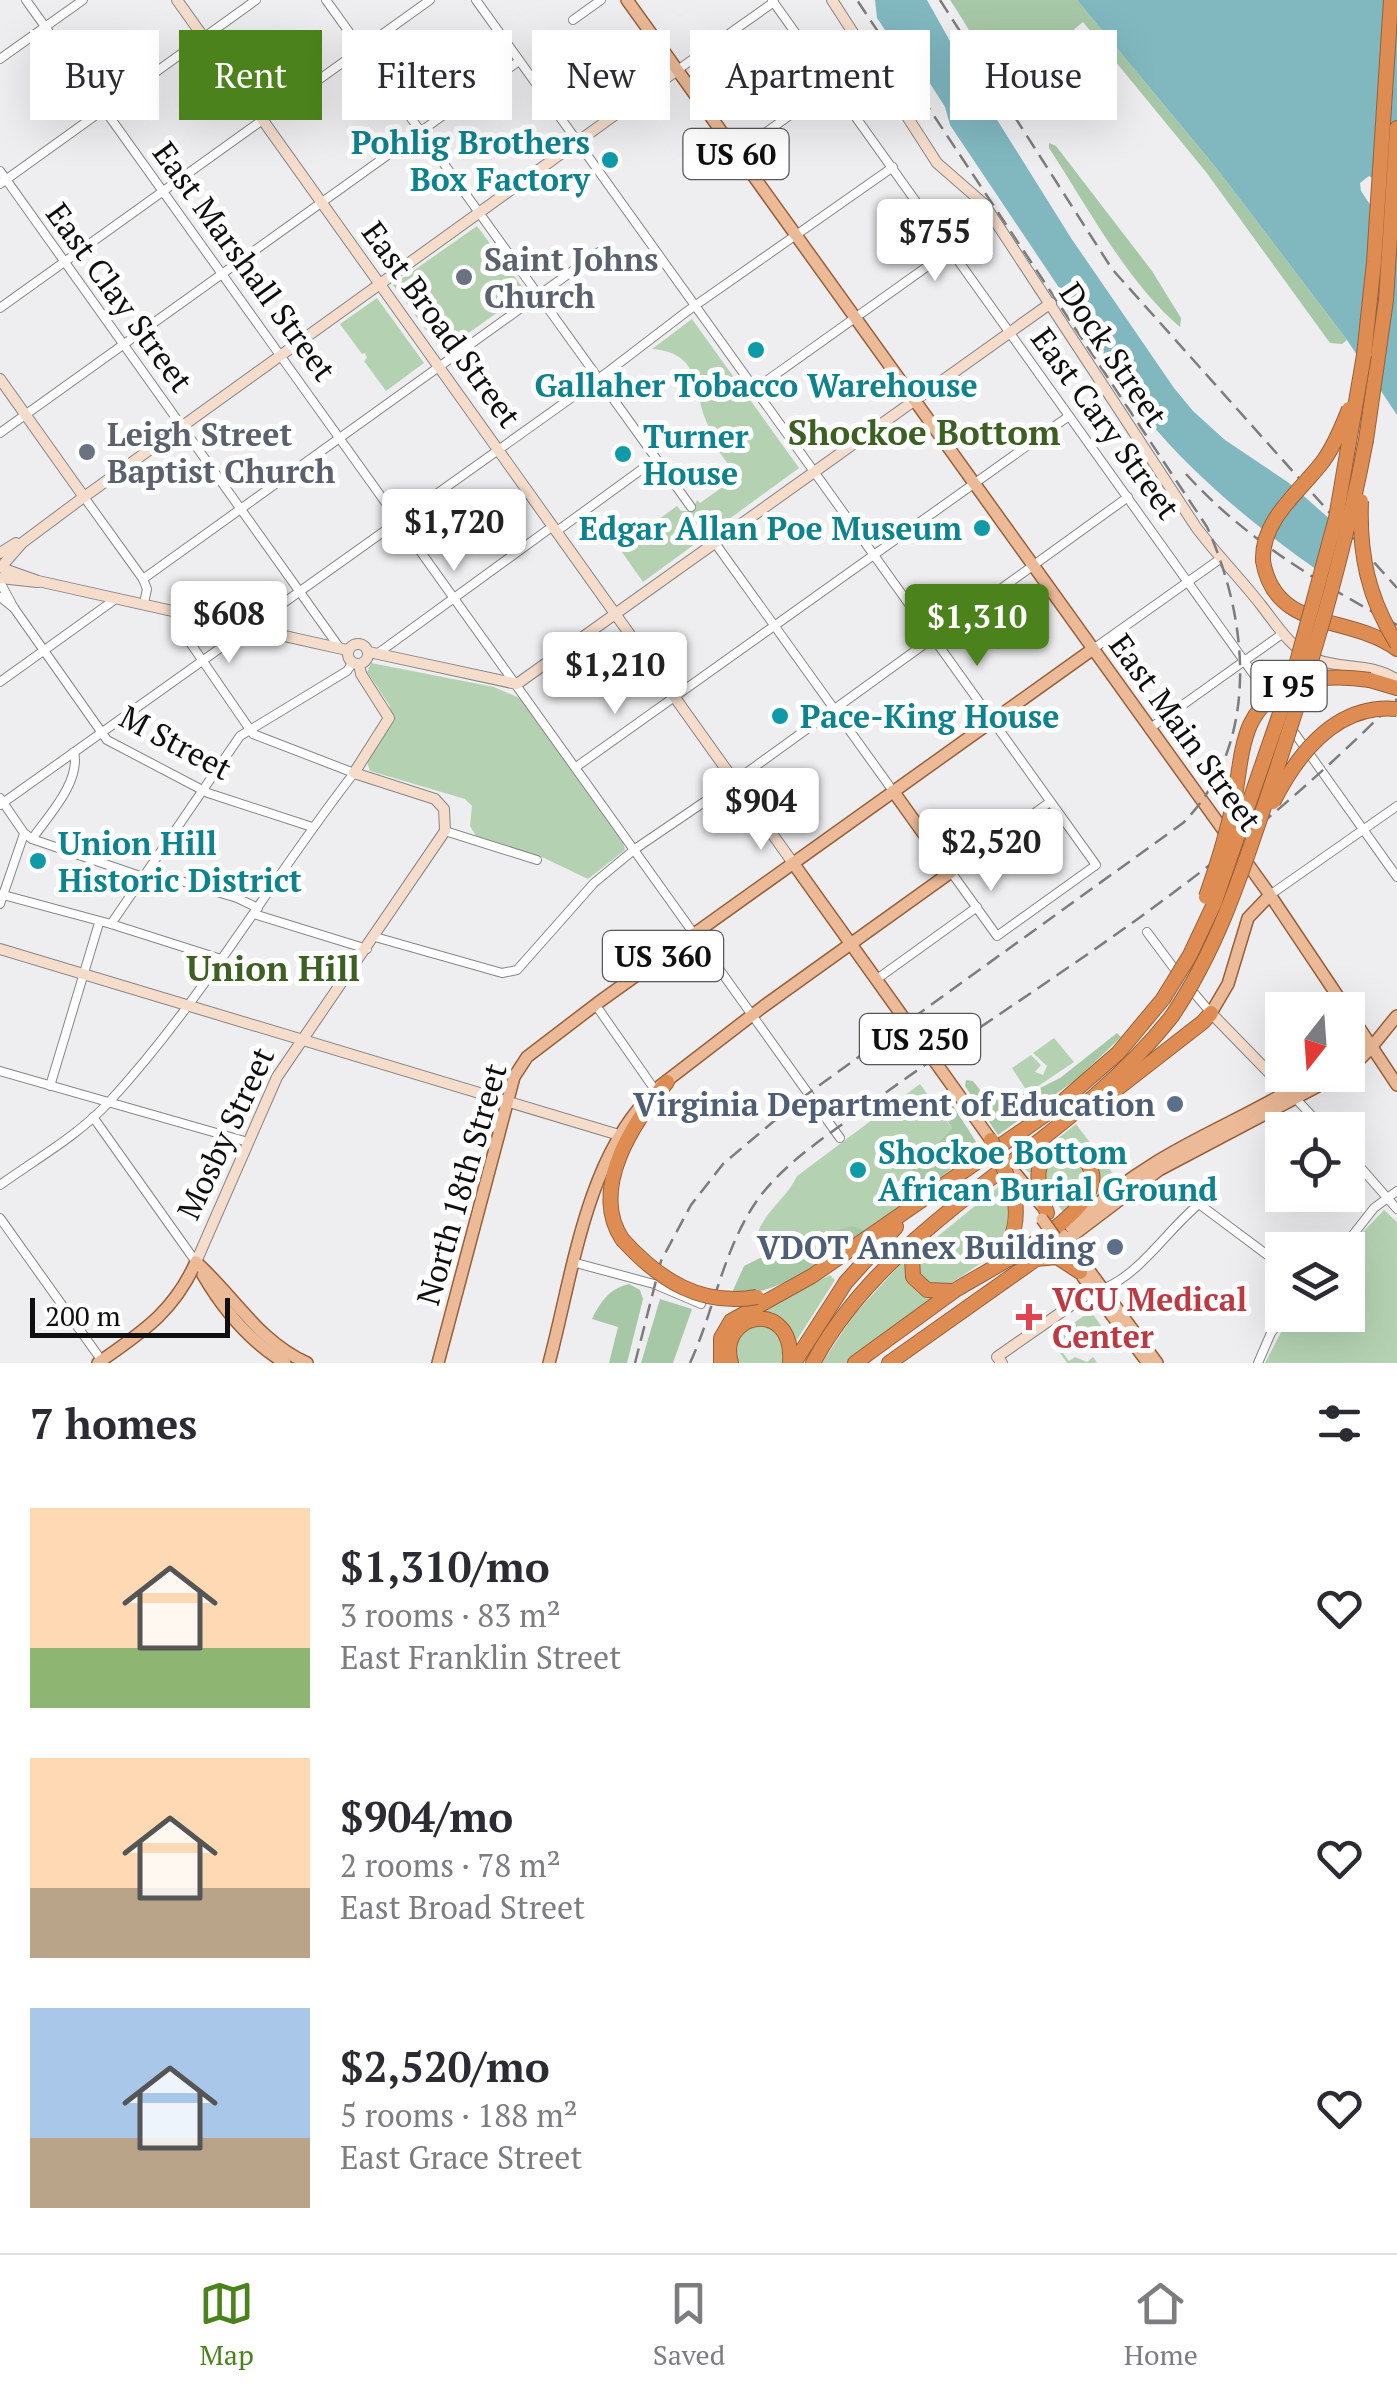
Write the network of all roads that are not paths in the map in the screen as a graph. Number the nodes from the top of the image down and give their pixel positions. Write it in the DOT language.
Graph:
graph roads {
  1 [pos="26,0"];
  2 [pos="82,0"];
  3 [pos="178,0"];
  4 [pos="256,0"];
  5 [pos="326,0"];
  6 [pos="430,0"];
  7 [pos="476,0"];
  8 [pos="601,0"];
  9 [pos="626,0"];
  10 [pos="832,0"];
  11 [pos="1391,0"];
  12 [pos="773,1"];
  13 [pos="573,20"];
  14 [pos="45,26"];
  15 [pos="48,30"];
  16 [pos="199,30"];
  17 [pos="214,30"];
  18 [pos="348,30"];
  19 [pos="388,30"];
  20 [pos="794,30"];
  21 [pos="0,59"];
  22 [pos="519,61"];
  23 [pos="676,71"];
  24 [pos="88,120"];
  25 [pos="112,120"];
  26 [pos="263,120"];
  27 [pos="412,120"];
  28 [pos="783,120"];
  29 [pos="859,120"];
  30 [pos="1397,128"];
  31 [pos="420,132"];
  32 [pos="579,144"];
  33 [pos="736,154"];
  34 [pos="893,168"];
  35 [pos="2,178"];
  36 [pos="164,192"];
  37 [pos="321,202"];
  38 [pos="480,214"];
  39 [pos="994,219"];
  40 [pos="796,237"];
  41 [pos="952,249"];
  42 [pos="598,252"];
  43 [pos="65,262"];
  44 [pos="223,273"];
  45 [pos="380,284"];
  46 [pos="538,295"];
  47 [pos="1051,303"];
  48 [pos="696,306"];
  49 [pos="0,308"];
  50 [pos="854,319"];
  51 [pos="1010,331"];
  52 [pos="124,344"];
  53 [pos="282,355"];
  54 [pos="1364,355"];
  55 [pos="439,367"];
  56 [pos="598,378"];
  57 [pos="0,380"];
  58 [pos="755,389"];
  59 [pos="914,401"];
  60 [pos="25,415"];
  61 [pos="1069,416"];
  62 [pos="182,427"];
  63 [pos="0,433"];
  64 [pos="340,438"];
  65 [pos="1366,440"];
  66 [pos="498,449"];
  67 [pos="656,460"];
  68 [pos="815,472"];
  69 [pos="974,484"];
  70 [pos="84,497"];
  71 [pos="1128,497"];
  72 [pos="690,507"];
  73 [pos="242,508"];
  74 [pos="400,520"];
  75 [pos="555,528"];
  76 [pos="22,543"];
  77 [pos="715,543"];
  78 [pos="0,553"];
  79 [pos="874,555"];
  80 [pos="1220,558"];
  81 [pos="1033,567"];
  82 [pos="1,573"];
  83 [pos="143,579"];
  84 [pos="1188,582"];
  85 [pos="301,591"];
  86 [pos="0,597"];
  87 [pos="454,597"];
  88 [pos="117,598"];
  89 [pos="144,604"];
  90 [pos="14,608"];
  91 [pos="179,611"];
  92 [pos="616,615"];
  93 [pos="774,626"];
  94 [pos="251,627"];
  95 [pos="1282,634"];
  96 [pos="933,638"];
  97 [pos="1397,646"];
  98 [pos="343,648"];
  99 [pos="1092,649"];
  100 [pos="43,650"];
  101 [pos="373,653"];
  102 [pos="1243,660"];
  103 [pos="202,662"];
  104 [pos="356,663"];
  105 [pos="1397,680"];
  106 [pos="0,682"];
  107 [pos="517,684"];
  108 [pos="1397,688"];
  109 [pos="676,698"];
  110 [pos="1397,709"];
  111 [pos="834,710"];
  112 [pos="991,721"];
  113 [pos="1149,728"];
  114 [pos="249,730"];
  115 [pos="100,733"];
  116 [pos="74,752"];
  117 [pos="576,768"];
  118 [pos="354,773"];
  119 [pos="735,781"];
  120 [pos="202,790"];
  121 [pos="893,792"];
  122 [pos="1,802"];
  123 [pos="1050,802"];
  124 [pos="1397,806"];
  125 [pos="312,827"];
  126 [pos="1363,830"];
  127 [pos="445,831"];
  128 [pos="28,837"];
  129 [pos="634,850"];
  130 [pos="1249,852"];
  131 [pos="538,860"];
  132 [pos="793,863"];
  133 [pos="951,872"];
  134 [pos="145,874"];
  135 [pos="1397,876"];
  136 [pos="1270,896"];
  137 [pos="1,897"];
  138 [pos="977,908"];
  139 [pos="256,911"];
  140 [pos="99,923"];
  141 [pos="110,924"];
  142 [pos="1147,932"];
  143 [pos="694,934"];
  144 [pos="375,937"];
  145 [pos="851,944"];
  146 [pos="0,949"];
  147 [pos="367,949"];
  148 [pos="221,960"];
  149 [pos="83,972"];
  150 [pos="877,979"];
  151 [pos="1335,992"];
  152 [pos="1160,1002"];
  153 [pos="190,1004"];
  154 [pos="595,1004"];
  155 [pos="1210,1013"];
  156 [pos="753,1016"];
  157 [pos="1397,1016"];
  158 [pos="1365,1037"];
  159 [pos="301,1039"];
  160 [pos="1370,1045"];
  161 [pos="1365,1047"];
  162 [pos="1365,1054"];
  163 [pos="0,1071"];
  164 [pos="50,1086"];
  165 [pos="661,1086"];
  166 [pos="1397,1086"];
  167 [pos="1297,1092"];
  168 [pos="1302,1092"];
  169 [pos="1293,1096"];
  170 [pos="507,1102"];
  171 [pos="108,1103"];
  172 [pos="1309,1112"];
  173 [pos="93,1117"];
  174 [pos="1073,1117"];
  175 [pos="618,1135"];
  176 [pos="840,1138"];
  177 [pos="989,1138"];
  178 [pos="248,1142"];
  179 [pos="1365,1171"];
  180 [pos="955,1179"];
  181 [pos="0,1184"];
  182 [pos="1018,1184"];
  183 [pos="1397,1191"];
  184 [pos="1388,1196"];
  185 [pos="1397,1209"];
  186 [pos="1046,1216"];
  187 [pos="0,1218"];
  188 [pos="935,1226"];
  189 [pos="1355,1232"];
  190 [pos="1060,1238"];
  191 [pos="1265,1253"];
  192 [pos="196,1262"];
  193 [pos="576,1263"];
  194 [pos="988,1272"];
  195 [pos="1080,1272"];
  196 [pos="808,1278"];
  197 [pos="956,1290"];
  198 [pos="1097,1290"];
  199 [pos="700,1304"];
  200 [pos="1273,1332"];
  201 [pos="255,1335"];
  202 [pos="996,1361"];
  203 [pos="100,1362"];
  204 [pos="285,1363"];
  205 [pos="307,1363"];
  206 [pos="438,1363"];
  207 [pos="550,1363"];
  208 [pos="721,1363"];
  209 [pos="731,1363"];
  210 [pos="792,1363"];
  211 [pos="812,1363"];
  212 [pos="855,1363"];
  213 [pos="889,1363"];
  214 [pos="1148,1363"];
  215 [pos="1158,1363"];
  216 [pos="1258,1363"];
  1 -- 14 [label="street, East Marshall Street"];
  2 -- 14 [label="street"];
  3 -- 16 [label="main road, East Broad Street"];
  4 -- 17 [label="street"];
  5 -- 18 [label="street"];
  6 -- 19 [label="street"];
  7 -- 22 [label="street"];
  8 -- 13 [label="street"];
  9 -- 23 [label="main road, East Main Street / US 60"];
  10 -- 39 [label="main road, Dock Street"];
  11 -- 54 [label="highway, I 95"];
  12 -- 20 [label="street, East Cary Street"];
  12 -- 23 [label="street"];
  14 -- 15 [label="street, East Marshall Street"];
  14 -- 21 [label="street"];
  22 -- 31 [label="street"];
  22 -- 32 [label="street"];
  23 -- 32 [label="main road"];
  23 -- 33 [label="main road, East Main Street / US 60"];
  24 -- 35 [label="street"];
  25 -- 36 [label="street, East Marshall Street"];
  26 -- 36 [label="street"];
  26 -- 37 [label="main road, East Broad Street"];
  27 -- 31 [label="street"];
  28 -- 33 [label="street"];
  29 -- 34 [label="street, East Cary Street"];
  30 -- 65 [label="highway, I 95"];
  31 -- 37 [label="street"];
  31 -- 38 [label="street"];
  32 -- 38 [label="main road"];
  32 -- 48 [label="street"];
  33 -- 40 [label="main road, East Main Street / US 60"];
  34 -- 40 [label="street"];
  34 -- 41 [label="street, East Cary Street"];
  35 -- 43 [label="street, East Clay Street"];
  36 -- 43 [label="street"];
  36 -- 44 [label="street, East Marshall Street"];
  37 -- 44 [label="street"];
  37 -- 45 [label="main road, East Broad Street"];
  38 -- 45 [label="main road"];
  38 -- 46 [label="street"];
  39 -- 41 [label="street"];
  39 -- 47 [label="main road, Dock Street"];
  40 -- 48 [label="street"];
  40 -- 50 [label="main road, East Main Street / US 60"];
  41 -- 50 [label="street"];
  41 -- 51 [label="street, East Cary Street"];
  42 -- 46 [label="street"];
  43 -- 49 [label="street"];
  43 -- 52 [label="street, East Clay Street"];
  44 -- 52 [label="street"];
  44 -- 53 [label="street, East Marshall Street"];
  45 -- 53 [label="main road"];
  45 -- 55 [label="main road, East Broad Street"];
  46 -- 55 [label="street"];
  46 -- 56 [label="street"];
  47 -- 51 [label="main road"];
  47 -- 80 [label="main road, Dock Street"];
  48 -- 56 [label="street"];
  48 -- 58 [label="street"];
  50 -- 58 [label="street"];
  50 -- 59 [label="main road, East Main Street / US 60"];
  51 -- 59 [label="main road"];
  51 -- 61 [label="street, East Cary Street"];
  52 -- 60 [label="street"];
  52 -- 62 [label="street, East Clay Street"];
  53 -- 62 [label="main road"];
  53 -- 64 [label="street, East Marshall Street"];
  54 -- 97 [label="highway, bridge"];
  54 -- 152 [label="highway, I 95, bridge"];
  55 -- 64 [label="street"];
  55 -- 66 [label="main road, East Broad Street"];
  56 -- 66 [label="street"];
  56 -- 67 [label="street"];
  57 -- 60 [label="main road"];
  58 -- 68 [label="street"];
  59 -- 68 [label="main road"];
  59 -- 69 [label="main road, East Main Street / US 60"];
  60 -- 63 [label="street"];
  60 -- 70 [label="main road"];
  61 -- 69 [label="street"];
  61 -- 71 [label="street, East Cary Street"];
  62 -- 70 [label="main road"];
  62 -- 73 [label="street, East Clay Street"];
  64 -- 73 [label="street"];
  64 -- 74 [label="street, East Marshall Street"];
  65 -- 97 [label="highway, bridge"];
  65 -- 130 [label="highway, I 95, bridge"];
  66 -- 74 [label="street"];
  66 -- 75 [label="main road, East Broad Street / US 250"];
  67 -- 72 [label="street"];
  67 -- 75 [label="street"];
  68 -- 77 [label="main road"];
  68 -- 79 [label="street"];
  69 -- 79 [label="street"];
  69 -- 81 [label="main road, East Main Street / US 60"];
  70 -- 76 [label="main road"];
  70 -- 83 [label="street"];
  71 -- 81 [label="street"];
  71 -- 84 [label="street, East Cary Street"];
  73 -- 83 [label="street"];
  73 -- 85 [label="street, East Clay Street"];
  74 -- 85 [label="street"];
  74 -- 87 [label="street, East Marshall Street"];
  75 -- 87 [label="street"];
  75 -- 92 [label="main road, East Broad Street / US 250"];
  76 -- 78 [label="main road"];
  76 -- 82 [label="main road"];
  77 -- 92 [label="main road"];
  77 -- 93 [label="street"];
  79 -- 93 [label="street"];
  79 -- 96 [label="street"];
  80 -- 84 [label="street"];
  80 -- 95 [label="main road, Dock Street"];
  81 -- 96 [label="street"];
  81 -- 99 [label="main road, East Main Street / US 60"];
  82 -- 88 [label="main road"];
  82 -- 90 [label="street, M Street"];
  83 -- 89 [label="street"];
  84 -- 99 [label="street"];
  84 -- 102 [label="street, East Cary Street"];
  85 -- 94 [label="street"];
  85 -- 98 [label="street, East Clay Street"];
  86 -- 90 [label="street, M Street"];
  87 -- 101 [label="street"];
  87 -- 107 [label="street, East Marshall Street"];
  88 -- 89 [label="main road"];
  88 -- 100 [label="street"];
  89 -- 91 [label="main road"];
  90 -- 100 [label="street, M Street"];
  91 -- 94 [label="main road"];
  91 -- 103 [label="street"];
  92 -- 107 [label="main road"];
  92 -- 109 [label="main road, East Broad Street / US 250"];
  93 -- 109 [label="street"];
  93 -- 111 [label="street"];
  94 -- 98 [label="main road"];
  94 -- 103 [label="street"];
  95 -- 102 [label="street"];
  95 -- 105 [label="main road, Dock Street"];
  96 -- 111 [label="street"];
  96 -- 112 [label="street"];
  98 -- 101 [label="main road"];
  98 -- 104 [label="main road"];
  99 -- 112 [label="main road, North 18th Street / US 360"];
  99 -- 113 [label="main road, East Main Street / US 60"];
  100 -- 106 [label="street"];
  100 -- 115 [label="street, M Street"];
  101 -- 104 [label="main road"];
  101 -- 107 [label="main road"];
  102 -- 113 [label="street"];
  102 -- 126 [label="street, East Cary Street"];
  103 -- 114 [label="street"];
  103 -- 115 [label="street"];
  104 -- 114 [label="street"];
  104 -- 118 [label="main road"];
  107 -- 117 [label="street, East Marshall Street"];
  108 -- 152 [label="highway, bridge"];
  109 -- 117 [label="street"];
  109 -- 119 [label="main road, East Broad Street / US 250"];
  110 -- 130 [label="highway, bridge"];
  111 -- 119 [label="street"];
  111 -- 121 [label="street"];
  112 -- 121 [label="main road, North 18th Street / US 360"];
  112 -- 123 [label="street"];
  113 -- 136 [label="main road, East Main Street / US 60"];
  114 -- 118 [label="street"];
  114 -- 120 [label="street"];
  115 -- 116 [label="street"];
  115 -- 120 [label="street, M Street"];
  116 -- 122 [label="street"];
  116 -- 128 [label="street"];
  117 -- 129 [label="street, East Marshall Street"];
  118 -- 125 [label="street"];
  118 -- 127 [label="main road"];
  119 -- 129 [label="street"];
  119 -- 132 [label="main road, East Broad Street / US 250"];
  120 -- 125 [label="street, M Street"];
  120 -- 134 [label="street"];
  121 -- 132 [label="main road, North 18th Street / US 360"];
  121 -- 133 [label="main road"];
  122 -- 128 [label="street"];
  123 -- 133 [label="street"];
  123 -- 138 [label="street"];
  124 -- 126 [label="street"];
  125 -- 139 [label="street"];
  126 -- 135 [label="street, East Cary Street"];
  126 -- 136 [label="street"];
  127 -- 131 [label="street"];
  127 -- 144 [label="main road, Mosby Street"];
  128 -- 134 [label="street"];
  128 -- 137 [label="street"];
  129 -- 143 [label="street, East Marshall Street"];
  129 -- 144 [label="street"];
  130 -- 174 [label="highway, I 95, bridge"];
  132 -- 143 [label="main road, North 18th Street / US 360"];
  132 -- 145 [label="main road, East Broad Street / US 250"];
  133 -- 138 [label="street"];
  133 -- 145 [label="main road, US 360"];
  134 -- 139 [label="street"];
  134 -- 141 [label="street"];
  136 -- 151 [label="main road, East Main Street / US 60"];
  136 -- 155 [label="main road"];
  137 -- 140 [label="street"];
  138 -- 150 [label="street"];
  139 -- 147 [label="street"];
  139 -- 148 [label="street"];
  140 -- 141 [label="street"];
  140 -- 149 [label="street"];
  141 -- 148 [label="street"];
  142 -- 155 [label="street"];
  143 -- 154 [label="main road, North 18th Street / US 360"];
  143 -- 156 [label="street, East Marshall Street"];
  144 -- 147 [label="main road, Mosby Street"];
  145 -- 150 [label="main road, East Broad Street / US 250"];
  145 -- 156 [label="main road, US 360"];
  146 -- 149 [label="main road"];
  147 -- 159 [label="main road, Mosby Street"];
  148 -- 153 [label="street"];
  149 -- 153 [label="main road"];
  149 -- 164 [label="street"];
  150 -- 177 [label="main road, East Broad Street / US 250"];
  152 -- 180 [label="highway, I 95"];
  153 -- 159 [label="main road"];
  153 -- 171 [label="street"];
  154 -- 165 [label="street"];
  154 -- 170 [label="main road, North 18th Street / US 360"];
  155 -- 169 [label="main road"];
  155 -- 174 [label="highway"];
  156 -- 165 [label="main road, US 360"];
  156 -- 176 [label="street, East Marshall Street"];
  157 -- 160 [label="main road"];
  158 -- 160 [label="main road, East Main Street / US 60"];
  159 -- 170 [label="main road"];
  159 -- 178 [label="main road, Mosby Street"];
  160 -- 161 [label="main road"];
  160 -- 162 [label="main road"];
  160 -- 166 [label="main road, East Main Street / US 60"];
  163 -- 164 [label="street"];
  164 -- 171 [label="street"];
  165 -- 175 [label="main road, US 360"];
  165 -- 196 [label="highway, bridge"];
  167 -- 169 [label="main road"];
  168 -- 169 [label="main road"];
  169 -- 172 [label="street"];
  169 -- 190 [label="main road"];
  170 -- 175 [label="main road"];
  170 -- 206 [label="main road, North 18th Street / US 360"];
  171 -- 173 [label="street"];
  171 -- 178 [label="street"];
  173 -- 181 [label="street"];
  173 -- 192 [label="street"];
  174 -- 188 [label="highway, I 95"];
  175 -- 193 [label="main road, US 360"];
  177 -- 182 [label="highway, bridge"];
  177 -- 182 [label="main road, East Broad Street / US 250, bridge"];
  178 -- 192 [label="main road, Mosby Street"];
  179 -- 184 [label="street"];
  180 -- 196 [label="highway"];
  180 -- 210 [label="highway, I 95"];
  182 -- 186 [label="main road, East Broad Street / US 250"];
  182 -- 194 [label="highway"];
  183 -- 184 [label="street"];
  184 -- 185 [label="street"];
  184 -- 189 [label="street"];
  186 -- 190 [label="main road, East Broad Street / US 250, bridge"];
  186 -- 194 [label="highway"];
  187 -- 203 [label="street"];
  188 -- 197 [label="highway"];
  188 -- 211 [label="highway, I 95"];
  190 -- 195 [label="main road, East Broad Street / US 250"];
  190 -- 198 [label="main road, East Broad Street / US 250"];
  191 -- 198 [label="street"];
  192 -- 201 [label="main road"];
  192 -- 203 [label="main road, Mosby Street"];
  193 -- 199 [label="street"];
  193 -- 207 [label="main road, US 360"];
  194 -- 197 [label="highway"];
  195 -- 198 [label="main road, East Broad Street / US 250"];
  195 -- 213 [label="highway"];
  196 -- 208 [label="highway"];
  197 -- 212 [label="highway"];
  198 -- 202 [label="main road"];
  198 -- 214 [label="main road, East Broad Street / US 250"];
  198 -- 215 [label="main road, East Broad Street / US 250"];
  200 -- 216 [label="street"];
  201 -- 204 [label="main road"];
  201 -- 205 [label="main road"];
  209 -- 210 [label="highway"];
}
